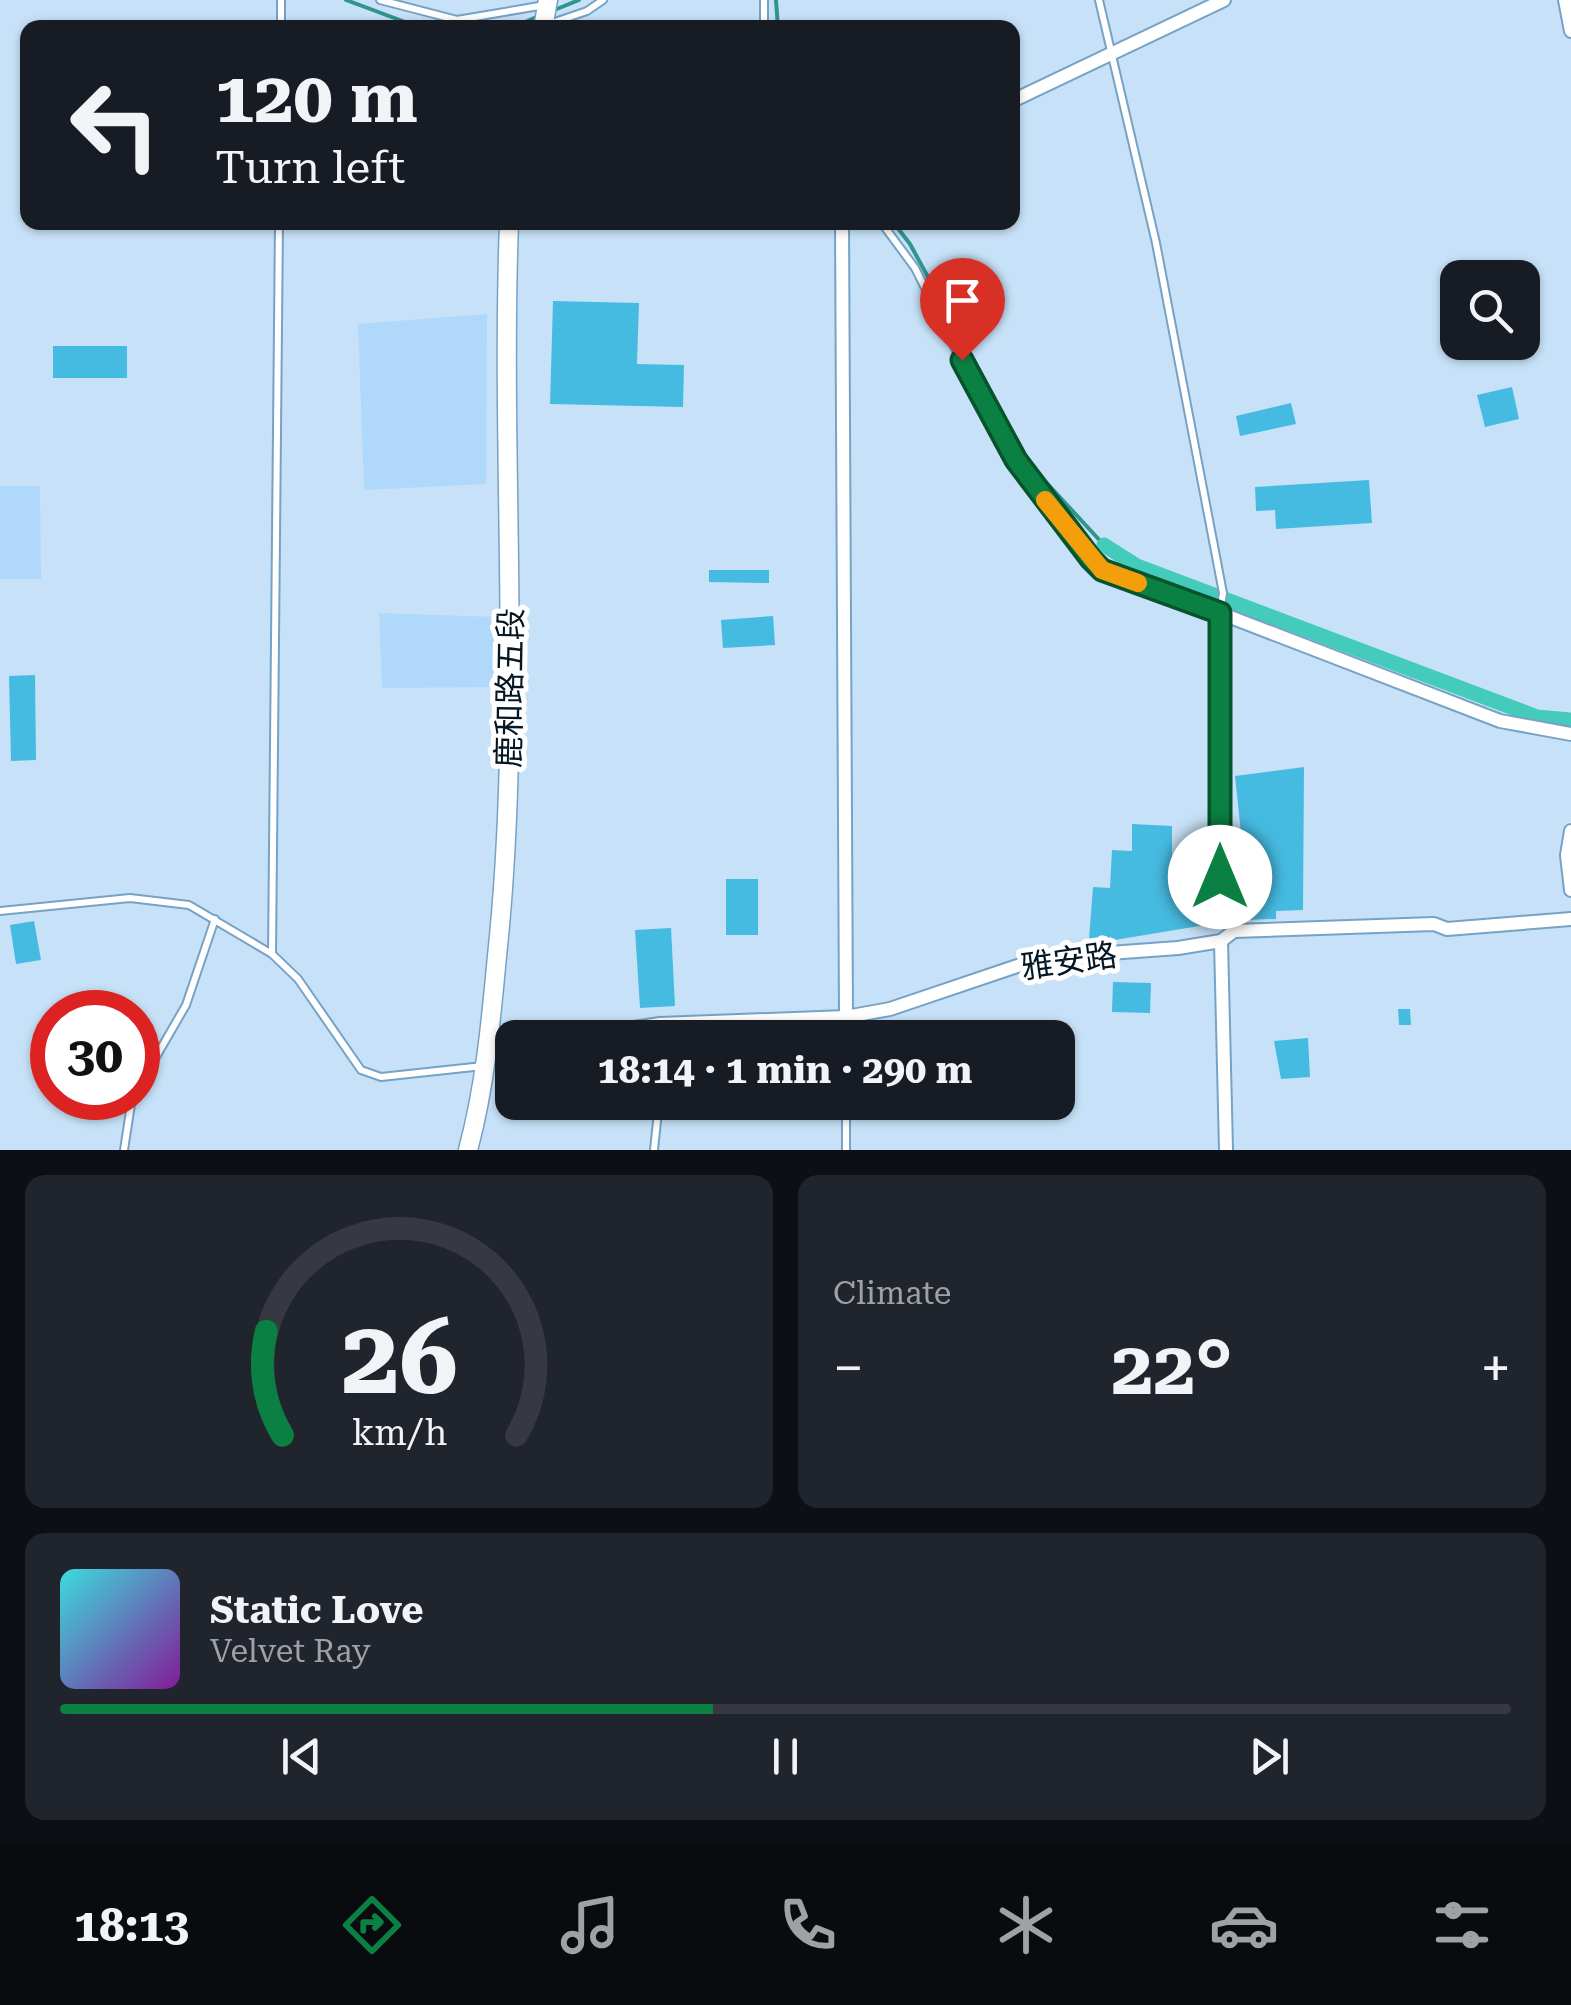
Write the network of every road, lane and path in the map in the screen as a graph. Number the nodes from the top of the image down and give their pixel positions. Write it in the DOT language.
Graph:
graph roads {
  1 [pos="380,0"];
  2 [pos="603,0"];
  3 [pos="1098,0"];
  4 [pos="1224,0"];
  5 [pos="1565,0"];
  6 [pos="545,16"];
  7 [pos="1571,31"];
  8 [pos="1110,54"];
  9 [pos="1020,98"];
  10 [pos="279,230"];
  11 [pos="509,230"];
  12 [pos="842,230"];
  13 [pos="887,230"];
  14 [pos="1220,613"];
  15 [pos="1571,736"];
  16 [pos="1571,831"];
  17 [pos="1571,890"];
  18 [pos="0,911"];
  19 [pos="214,919"];
  20 [pos="1571,920"];
  21 [pos="1234,931"];
  22 [pos="1221,941"];
  23 [pos="272,954"];
  24 [pos="846,1017"];
  25 [pos="806,1020"];
  26 [pos="489,1036"];
  27 [pos="495,1037"];
  28 [pos="160,1050"];
  29 [pos="484,1066"];
  30 [pos="129,1120"];
  31 [pos="658,1120"];
  32 [pos="846,1120"];
  33 [pos="124,1150"];
  34 [pos="468,1150"];
  35 [pos="654,1150"];
  36 [pos="846,1150"];
  37 [pos="1226,1150"];
  1 -- 6 [label="lane"];
  2 -- 6 [label="lane"];
  3 -- 8 [label="lane"];
  4 -- 8 [label="street"];
  5 -- 7 [label="street"];
  8 -- 9 [label="street"];
  8 -- 14 [label="lane"];
  10 -- 23 [label="lane"];
  11 -- 26 [label="main road, 鹿和路五段"];
  12 -- 24 [label="street"];
  13 -- 14 [label="lane"];
  14 -- 15 [label="street"];
  14 -- 21 [label="street"];
  16 -- 17 [label="street"];
  18 -- 19 [label="lane"];
  19 -- 23 [label="lane"];
  19 -- 28 [label="lane"];
  20 -- 21 [label="street"];
  21 -- 22 [label="street"];
  22 -- 24 [label="street, 雅安路"];
  22 -- 37 [label="street"];
  23 -- 29 [label="lane"];
  24 -- 25 [label="street, 雅安路"];
  26 -- 27 [label="street"];
  26 -- 29 [label="main road, 鹿和路五段"];
  29 -- 34 [label="main road, 鹿和路五段"];
  30 -- 33 [label="lane"];
  31 -- 35 [label="lane"];
  32 -- 36 [label="lane"];
}
